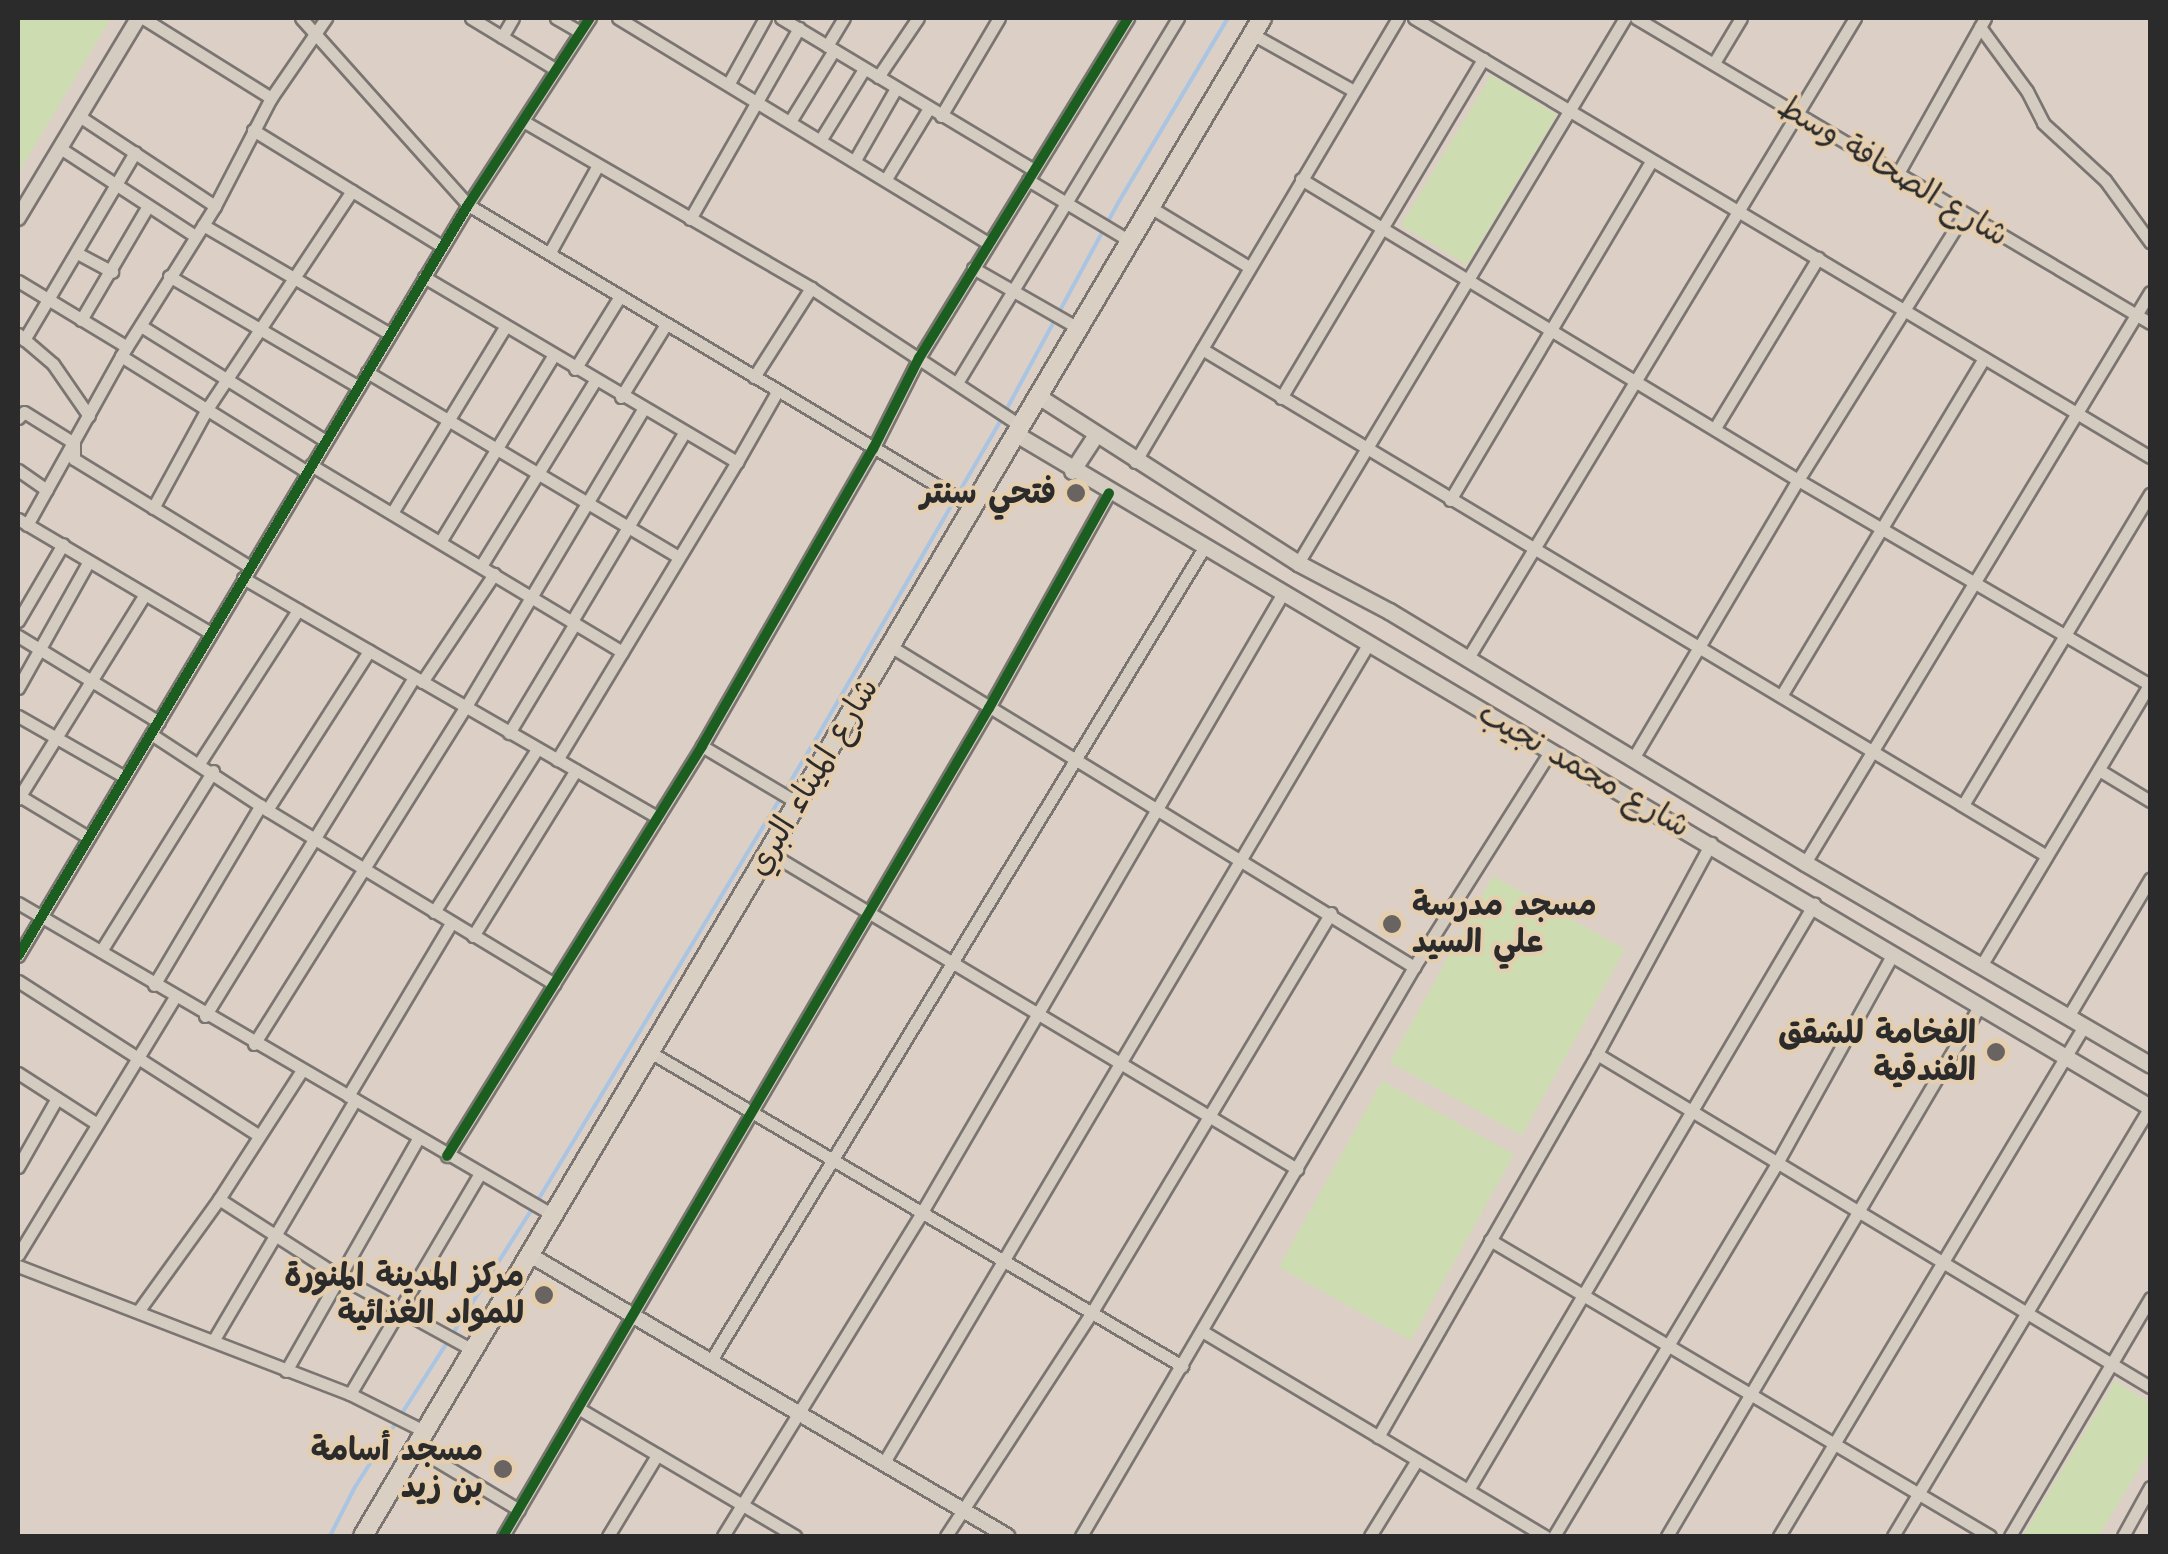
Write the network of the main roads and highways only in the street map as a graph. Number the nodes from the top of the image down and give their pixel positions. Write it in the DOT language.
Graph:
graph roads {
  1 [pos="1257,26"];
  2 [pos="1038,396"];
  3 [pos="1019,430"];
  4 [pos="1095,436"];
  5 [pos="1072,471"];
  6 [pos="2150,1065"];
  7 [pos="2150,1107"];
  8 [pos="364,1536"];
  1 -- 2 [label="highway, شارع الميناء البري"];
  2 -- 3 [label="highway, شارع الميناء البري"];
  2 -- 4 [label="main road, شارع محمد نجيب"];
  3 -- 5 [label="main road, شارع محمد نجيب"];
  3 -- 8 [label="highway, شارع الميناء البري"];
  4 -- 5 [label="main road"];
  4 -- 6 [label="main road, شارع محمد نجيب"];
  5 -- 7 [label="main road, شارع محمد نجيب"];
}
